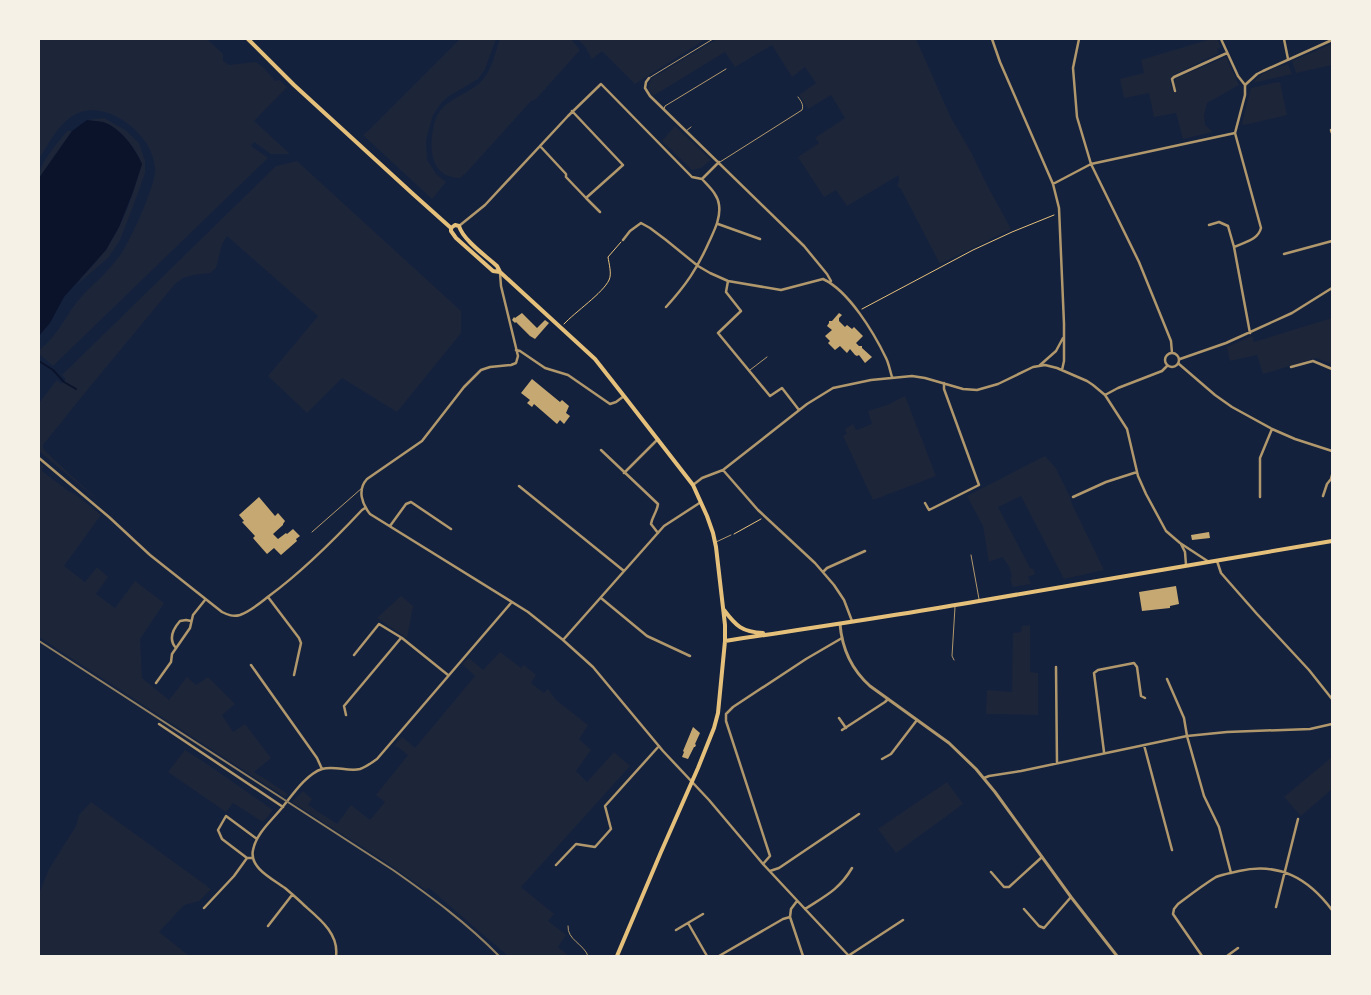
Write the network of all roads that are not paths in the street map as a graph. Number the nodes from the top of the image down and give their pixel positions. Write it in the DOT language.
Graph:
graph roads {
  1 [pos="248,39"];
  2 [pos="712,39"];
  3 [pos="992,39"];
  4 [pos="1079,39"];
  5 [pos="1221,39"];
  6 [pos="1284,39"];
  7 [pos="1332,40"];
  8 [pos="1227,53"];
  9 [pos="1288,60"];
  10 [pos="726,69"];
  11 [pos="648,78"];
  12 [pos="1245,85"];
  13 [pos="1175,91"];
  14 [pos="798,97"];
  15 [pos="664,109"];
  16 [pos="572,111"];
  17 [pos="691,127"];
  18 [pos="686,131"];
  19 [pos="1235,133"];
  20 [pos="540,146"];
  21 [pos="718,162"];
  22 [pos="1091,164"];
  23 [pos="702,179"];
  24 [pos="1053,184"];
  25 [pos="586,198"];
  26 [pos="600,212"];
  27 [pos="718,224"];
  28 [pos="1209,225"];
  29 [pos="452,228"];
  30 [pos="460,228"];
  31 [pos="453,233"];
  32 [pos="760,239"];
  33 [pos="623,240"];
  34 [pos="1332,240"];
  35 [pos="1234,247"];
  36 [pos="1284,254"];
  37 [pos="698,266"];
  38 [pos="500,272"];
  39 [pos="728,281"];
  40 [pos="831,282"];
  41 [pos="1332,288"];
  42 [pos="666,307"];
  43 [pos="1250,333"];
  44 [pos="1063,337"];
  45 [pos="516,350"];
  46 [pos="1172,353"];
  47 [pos="767,357"];
  48 [pos="1180,359"];
  49 [pos="1179,364"];
  50 [pos="1039,366"];
  51 [pos="1167,366"];
  52 [pos="1292,368"];
  53 [pos="1332,369"];
  54 [pos="1062,370"];
  55 [pos="749,371"];
  56 [pos="892,377"];
  57 [pos="944,383"];
  58 [pos="1105,395"];
  59 [pos="624,396"];
  60 [pos="799,410"];
  61 [pos="1272,429"];
  62 [pos="658,439"];
  63 [pos="601,450"];
  64 [pos="1332,451"];
  65 [pos="39,458"];
  66 [pos="723,470"];
  67 [pos="1137,472"];
  68 [pos="624,473"];
  69 [pos="1332,475"];
  70 [pos="693,485"];
  71 [pos="519,486"];
  72 [pos="362,487"];
  73 [pos="1324,496"];
  74 [pos="1073,497"];
  75 [pos="1260,497"];
  76 [pos="701,502"];
  77 [pos="925,503"];
  78 [pos="365,508"];
  79 [pos="390,526"];
  80 [pos="451,529"];
  81 [pos="312,532"];
  82 [pos="658,533"];
  83 [pos="731,535"];
  84 [pos="1332,541"];
  85 [pos="715,542"];
  86 [pos="1180,543"];
  87 [pos="865,551"];
  88 [pos="971,555"];
  89 [pos="1216,560"];
  90 [pos="1209,562"];
  91 [pos="1186,565"];
  92 [pos="624,571"];
  93 [pos="823,572"];
  94 [pos="268,597"];
  95 [pos="601,598"];
  96 [pos="205,600"];
  97 [pos="980,601"];
  98 [pos="512,602"];
  99 [pos="955,606"];
  100 [pos="724,610"];
  101 [pos="191,621"];
  102 [pos="852,622"];
  103 [pos="840,624"];
  104 [pos="770,634"];
  105 [pos="402,638"];
  106 [pos="842,638"];
  107 [pos="563,640"];
  108 [pos="725,641"];
  109 [pos="176,648"];
  110 [pos="354,655"];
  111 [pos="690,656"];
  112 [pos="954,660"];
  113 [pos="251,665"];
  114 [pos="1056,667"];
  115 [pos="294,674"];
  116 [pos="448,676"];
  117 [pos="1167,679"];
  118 [pos="156,683"];
  119 [pos="1145,698"];
  120 [pos="888,699"];
  121 [pos="1332,699"];
  122 [pos="346,715"];
  123 [pos="839,718"];
  124 [pos="918,720"];
  125 [pos="159,724"];
  126 [pos="1332,724"];
  127 [pos="846,728"];
  128 [pos="842,730"];
  129 [pos="1187,736"];
  130 [pos="1144,745"];
  131 [pos="659,746"];
  132 [pos="1104,752"];
  133 [pos="882,758"];
  134 [pos="1057,763"];
  135 [pos="322,769"];
  136 [pos="984,778"];
  137 [pos="692,782"];
  138 [pos="282,807"];
  139 [pos="859,814"];
  140 [pos="1298,819"];
  141 [pos="257,839"];
  142 [pos="1172,850"];
  143 [pos="1042,857"];
  144 [pos="247,858"];
  145 [pos="252,858"];
  146 [pos="763,864"];
  147 [pos="556,865"];
  148 [pos="852,868"];
  149 [pos="770,872"];
  150 [pos="991,872"];
  151 [pos="1284,872"];
  152 [pos="1231,873"];
  153 [pos="292,895"];
  154 [pos="1071,897"];
  155 [pos="797,901"];
  156 [pos="1276,907"];
  157 [pos="204,908"];
  158 [pos="805,909"];
  159 [pos="1024,909"];
  160 [pos="1332,910"];
  161 [pos="703,914"];
  162 [pos="790,918"];
  163 [pos="902,920"];
  164 [pos="688,923"];
  165 [pos="268,926"];
  166 [pos="568,926"];
  167 [pos="676,930"];
  168 [pos="1238,948"];
  169 [pos="337,956"];
  170 [pos="588,956"];
  171 [pos="617,956"];
  172 [pos="707,956"];
  173 [pos="719,956"];
  174 [pos="803,956"];
  175 [pos="848,956"];
  176 [pos="1117,956"];
  177 [pos="1202,956"];
  178 [pos="1227,956"];
  1 -- 29 [label="main road"];
  2 -- 11 [label="lane"];
  3 -- 24 [label="street"];
  4 -- 22 [label="street"];
  5 -- 8 [label="street"];
  6 -- 9 [label="street"];
  7 -- 9 [label="street"];
  8 -- 12 [label="street"];
  8 -- 13 [label="street"];
  9 -- 12 [label="street"];
  10 -- 15 [label="lane"];
  11 -- 15 [label="street"];
  12 -- 19 [label="street"];
  14 -- 21 [label="lane"];
  15 -- 18 [label="street"];
  16 -- 20 [label="street"];
  16 -- 23 [label="street"];
  16 -- 25 [label="street"];
  17 -- 18 [label="lane"];
  18 -- 21 [label="street"];
  19 -- 22 [label="street"];
  19 -- 35 [label="street"];
  20 -- 25 [label="street"];
  20 -- 30 [label="street"];
  21 -- 23 [label="street"];
  21 -- 40 [label="street"];
  22 -- 24 [label="street"];
  22 -- 46 [label="street"];
  23 -- 27 [label="street"];
  24 -- 44 [label="street"];
  25 -- 26 [label="street"];
  27 -- 32 [label="street"];
  27 -- 37 [label="street"];
  28 -- 35 [label="street"];
  29 -- 30 [label="main road"];
  29 -- 31 [label="main road"];
  30 -- 31 [label="main road"];
  30 -- 38 [label="main road"];
  31 -- 38 [label="main road"];
  33 -- 37 [label="street"];
  34 -- 36 [label="street"];
  35 -- 43 [label="street"];
  37 -- 39 [label="street"];
  37 -- 42 [label="street"];
  38 -- 45 [label="street"];
  38 -- 59 [label="main road"];
  39 -- 40 [label="street"];
  39 -- 55 [label="street"];
  40 -- 56 [label="street"];
  41 -- 43 [label="street"];
  43 -- 48 [label="street"];
  44 -- 50 [label="street"];
  44 -- 54 [label="street"];
  45 -- 59 [label="street"];
  45 -- 72 [label="street"];
  46 -- 48 [label="street"];
  46 -- 51 [label="street"];
  47 -- 55 [label="lane"];
  48 -- 49 [label="street"];
  49 -- 51 [label="street"];
  49 -- 61 [label="street"];
  50 -- 54 [label="street"];
  50 -- 57 [label="street"];
  51 -- 58 [label="street"];
  52 -- 53 [label="street"];
  54 -- 58 [label="street"];
  55 -- 60 [label="street"];
  56 -- 57 [label="street"];
  56 -- 60 [label="street"];
  57 -- 77 [label="street"];
  58 -- 67 [label="street"];
  59 -- 62 [label="main road"];
  60 -- 66 [label="street"];
  61 -- 64 [label="street"];
  61 -- 75 [label="street"];
  62 -- 68 [label="street"];
  62 -- 70 [label="main road"];
  63 -- 68 [label="street"];
  65 -- 96 [label="street"];
  66 -- 70 [label="street"];
  66 -- 93 [label="street"];
  67 -- 74 [label="street"];
  67 -- 86 [label="street"];
  68 -- 82 [label="street"];
  69 -- 73 [label="street"];
  70 -- 76 [label="main road"];
  71 -- 92 [label="street"];
  72 -- 78 [label="street"];
  72 -- 81 [label="lane"];
  76 -- 82 [label="street"];
  76 -- 85 [label="main road"];
  78 -- 79 [label="street"];
  78 -- 94 [label="street"];
  79 -- 80 [label="street"];
  79 -- 98 [label="street"];
  82 -- 92 [label="street"];
  83 -- 85 [label="lane"];
  84 -- 89 [label="main road"];
  85 -- 100 [label="main road"];
  86 -- 90 [label="street"];
  86 -- 91 [label="street"];
  87 -- 93 [label="street"];
  88 -- 97 [label="lane"];
  89 -- 90 [label="main road"];
  89 -- 121 [label="street"];
  90 -- 91 [label="main road"];
  91 -- 97 [label="main road"];
  92 -- 95 [label="street"];
  93 -- 102 [label="street"];
  94 -- 96 [label="street"];
  94 -- 115 [label="street"];
  95 -- 107 [label="street"];
  95 -- 111 [label="street"];
  96 -- 101 [label="street"];
  97 -- 99 [label="main road"];
  98 -- 107 [label="street"];
  98 -- 116 [label="street"];
  99 -- 102 [label="main road"];
  99 -- 112 [label="lane"];
  100 -- 104 [label="main road"];
  100 -- 108 [label="main road"];
  101 -- 109 [label="street"];
  101 -- 109 [label="street"];
  102 -- 103 [label="main road"];
  103 -- 104 [label="main road"];
  103 -- 106 [label="street"];
  104 -- 108 [label="main road"];
  105 -- 110 [label="street"];
  105 -- 116 [label="street"];
  105 -- 122 [label="street"];
  106 -- 120 [label="street"];
  106 -- 146 [label="street"];
  107 -- 131 [label="street"];
  108 -- 137 [label="main road"];
  109 -- 118 [label="street"];
  113 -- 135 [label="street"];
  114 -- 134 [label="street"];
  116 -- 135 [label="street"];
  117 -- 129 [label="street"];
  119 -- 132 [label="street"];
  120 -- 124 [label="street"];
  120 -- 127 [label="street"];
  123 -- 127 [label="street"];
  124 -- 133 [label="street"];
  124 -- 136 [label="street"];
  125 -- 138 [label="street"];
  126 -- 129 [label="street"];
  127 -- 128 [label="street"];
  129 -- 130 [label="street"];
  129 -- 152 [label="street"];
  130 -- 132 [label="street"];
  130 -- 142 [label="street"];
  131 -- 137 [label="street"];
  131 -- 147 [label="street"];
  132 -- 134 [label="street"];
  134 -- 136 [label="street"];
  135 -- 138 [label="street"];
  136 -- 143 [label="street"];
  137 -- 146 [label="street"];
  137 -- 171 [label="main road"];
  138 -- 141 [label="street"];
  139 -- 149 [label="street"];
  140 -- 151 [label="street"];
  141 -- 144 [label="street"];
  141 -- 145 [label="street"];
  143 -- 150 [label="street"];
  143 -- 154 [label="street"];
  144 -- 145 [label="street"];
  144 -- 157 [label="street"];
  145 -- 153 [label="street"];
  146 -- 149 [label="street"];
  148 -- 158 [label="street"];
  149 -- 155 [label="street"];
  151 -- 152 [label="street"];
  151 -- 156 [label="street"];
  151 -- 160 [label="street"];
  152 -- 177 [label="street"];
  153 -- 165 [label="street"];
  153 -- 169 [label="street"];
  154 -- 159 [label="street"];
  154 -- 176 [label="street"];
  155 -- 158 [label="street"];
  155 -- 162 [label="street"];
  158 -- 175 [label="street"];
  161 -- 164 [label="street"];
  162 -- 173 [label="street"];
  162 -- 174 [label="street"];
  163 -- 175 [label="street"];
  164 -- 167 [label="street"];
  164 -- 172 [label="street"];
  166 -- 170 [label="lane"];
  168 -- 178 [label="street"];
}
